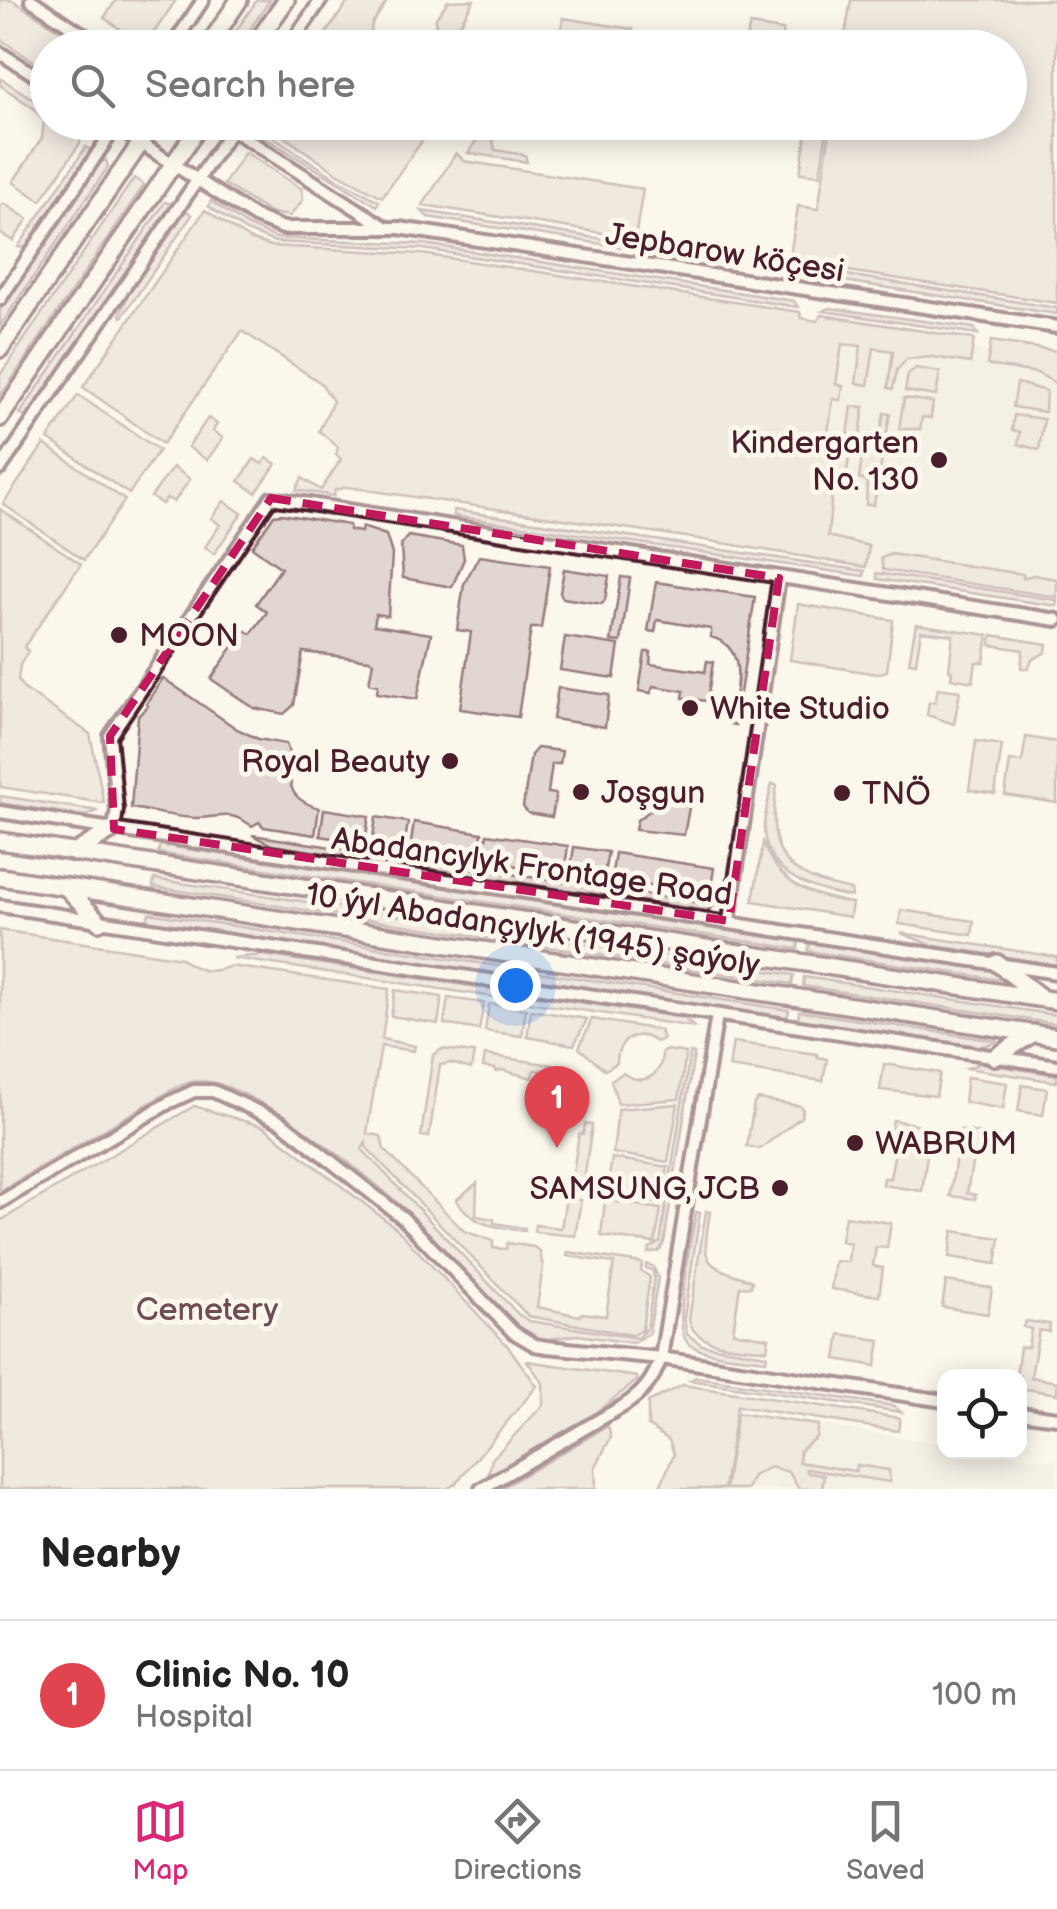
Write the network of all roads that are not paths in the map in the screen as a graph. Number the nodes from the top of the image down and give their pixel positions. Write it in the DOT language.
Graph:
graph roads {
  1 [pos="31,0"];
  2 [pos="203,0"];
  3 [pos="239,0"];
  4 [pos="286,0"];
  5 [pos="321,0"];
  6 [pos="77,30"];
  7 [pos="183,30"];
  8 [pos="219,30"];
  9 [pos="265,30"];
  10 [pos="300,30"];
  11 [pos="0,53"];
  12 [pos="30,72"];
  13 [pos="104,140"];
  14 [pos="135,140"];
  15 [pos="143,140"];
  16 [pos="190,140"];
  17 [pos="226,140"];
  18 [pos="256,140"];
  19 [pos="140,144"];
  20 [pos="173,165"];
  21 [pos="198,181"];
  22 [pos="386,227"];
  23 [pos="0,299"];
  24 [pos="1057,326"];
  25 [pos="0,349"];
  26 [pos="0,418"];
  27 [pos="0,470"];
  28 [pos="779,578"];
  29 [pos="1057,620"];
  30 [pos="0,812"];
  31 [pos="114,829"];
  32 [pos="0,841"];
  33 [pos="74,853"];
  34 [pos="0,876"];
  35 [pos="66,887"];
  36 [pos="0,906"];
  37 [pos="728,921"];
  38 [pos="99,922"];
  39 [pos="997,963"];
  40 [pos="1057,972"];
  41 [pos="1050,1000"];
  42 [pos="716,1015"];
  43 [pos="1034,1033"];
  44 [pos="1057,1037"];
  45 [pos="995,1057"];
  46 [pos="1057,1066"];
  47 [pos="0,1202"];
  48 [pos="661,1358"];
  49 [pos="937,1400"];
  50 [pos="1027,1413"];
  51 [pos="1057,1418"];
  52 [pos="482,1489"];
  1 -- 6 [label="street"];
  2 -- 7 [label="street"];
  3 -- 8 [label="main road"];
  4 -- 9 [label="main road"];
  5 -- 10 [label="street"];
  11 -- 12 [label="street"];
  13 -- 23 [label="street"];
  14 -- 19 [label="street, Jepbarow köçesi"];
  15 -- 19 [label="main road"];
  16 -- 20 [label="main road"];
  17 -- 21 [label="street"];
  18 -- 22 [label="street, Jepbarow köçesi"];
  19 -- 20 [label="street, Jepbarow köçesi"];
  19 -- 25 [label="main road"];
  20 -- 21 [label="street, Jepbarow köçesi"];
  20 -- 26 [label="main road"];
  21 -- 22 [label="street, Jepbarow köçesi"];
  21 -- 27 [label="street"];
  22 -- 24 [label="street, Jepbarow köçesi"];
  28 -- 29 [label="street"];
  28 -- 31 [label="street"];
  28 -- 37 [label="street"];
  30 -- 31 [label="street, Abadancylyk Frontage Road"];
  31 -- 33 [label="main road"];
  31 -- 37 [label="street, Abadancylyk Frontage Road"];
  32 -- 33 [label="main road, 10 ýyl Abadançylyk (1945) şaýoly"];
  33 -- 41 [label="main road, 10 ýyl Abadançylyk (1945) şaýoly"];
  34 -- 35 [label="main road, 10 ýyl Abadançylyk (1945) şaýoly"];
  35 -- 38 [label="main road"];
  35 -- 43 [label="main road, 10 ýyl Abadançylyk (1945) şaýoly"];
  36 -- 38 [label="street"];
  37 -- 39 [label="street, Abadancylyk Frontage Road"];
  38 -- 42 [label="street"];
  39 -- 40 [label="street, Abadancylyk Frontage Road"];
  39 -- 41 [label="main road"];
  42 -- 45 [label="street"];
  42 -- 48 [label="street"];
  43 -- 44 [label="main road, 10 ýyl Abadançylyk (1945) şaýoly"];
  43 -- 45 [label="main road"];
  45 -- 46 [label="street"];
  47 -- 48 [label="street"];
  48 -- 49 [label="street"];
  48 -- 52 [label="street"];
  50 -- 51 [label="street"];
}
